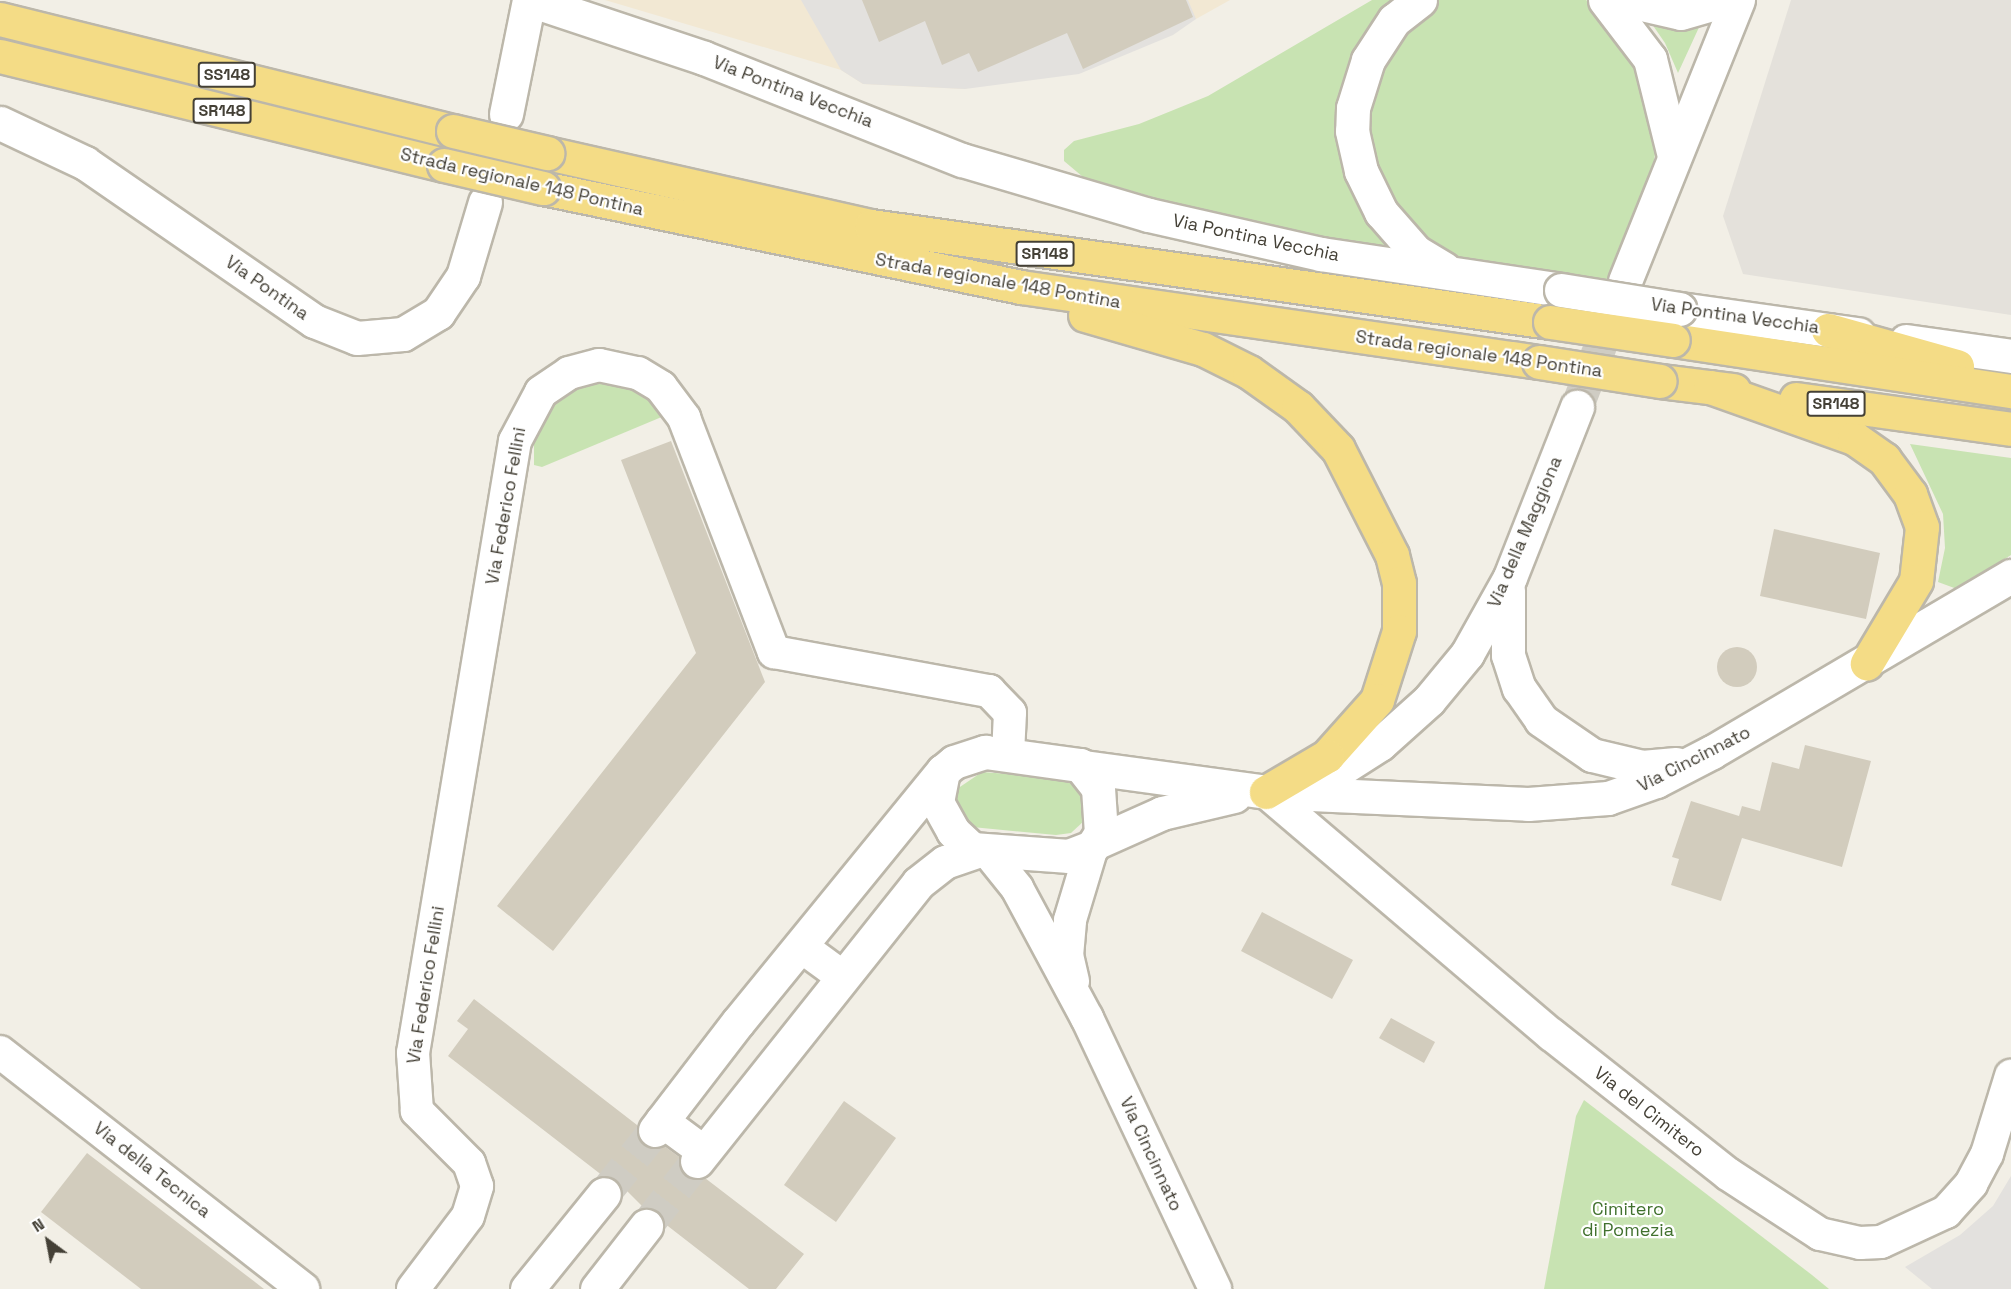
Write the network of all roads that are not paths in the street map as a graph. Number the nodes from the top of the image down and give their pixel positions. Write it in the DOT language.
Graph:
graph roads {
  1 [pos="530,0"];
  2 [pos="1420,0"];
  3 [pos="1605,0"];
  4 [pos="1624,0"];
  5 [pos="1726,0"];
  6 [pos="1738,0"];
  7 [pos="0,19"];
  8 [pos="0,56"];
  9 [pos="506,114"];
  10 [pos="0,123"];
  11 [pos="453,131"];
  12 [pos="1674,156"];
  13 [pos="485,202"];
  14 [pos="868,259"];
  15 [pos="1454,274"];
  16 [pos="1625,281"];
  17 [pos="1676,324"];
  18 [pos="1828,330"];
  19 [pos="2011,356"];
  20 [pos="2011,381"];
  21 [pos="1710,387"];
  22 [pos="2011,392"];
  23 [pos="1577,407"];
  24 [pos="2011,429"];
  25 [pos="1510,576"];
  26 [pos="2011,576"];
  27 [pos="1867,663"];
  28 [pos="1712,752"];
  29 [pos="1008,754"];
  30 [pos="1084,767"];
  31 [pos="943,771"];
  32 [pos="1266,792"];
  33 [pos="1350,796"];
  34 [pos="1093,845"];
  35 [pos="1331,848"];
  36 [pos="983,852"];
  37 [pos="802,947"];
  38 [pos="843,977"];
  39 [pos="1087,1018"];
  40 [pos="0,1052"];
  41 [pos="2011,1076"];
  42 [pos="658,1125"];
  43 [pos="700,1156"];
  44 [pos="604,1194"];
  45 [pos="646,1226"];
  46 [pos="303,1289"];
  47 [pos="413,1289"];
  48 [pos="526,1289"];
  49 [pos="597,1289"];
  50 [pos="1215,1289"];
  1 -- 9 [label="street"];
  1 -- 15 [label="street, Via Pontina Vecchia"];
  2 -- 15 [label="street"];
  3 -- 12 [label="street"];
  4 -- 5 [label="street"];
  6 -- 12 [label="street"];
  7 -- 11 [label="highway, SS148"];
  8 -- 14 [label="highway, Strada regionale 148 Pontina / SR148, bridge"];
  10 -- 13 [label="street, Via Pontina"];
  11 -- 17 [label="highway, Strada regionale 148 Pontina / SR148, bridge"];
  12 -- 16 [label="street"];
  14 -- 21 [label="highway, Strada regionale 148 Pontina / SR148, bridge"];
  14 -- 32 [label="highway"];
  15 -- 17 [label="street, Via Pontina Vecchia, bridge"];
  17 -- 18 [label="street, Via Pontina Vecchia"];
  17 -- 22 [label="highway, Strada regionale 148 Pontina / SR148"];
  18 -- 19 [label="street, Via Pontina Vecchia"];
  18 -- 20 [label="highway"];
  21 -- 24 [label="highway, Strada regionale 148 Pontina / SR148"];
  21 -- 27 [label="highway"];
  23 -- 25 [label="street, Via della Maggiona"];
  25 -- 28 [label="street"];
  25 -- 32 [label="street, Via della Maggiona"];
  26 -- 27 [label="street, Via Cincinnato"];
  27 -- 28 [label="street, Via Cincinnato"];
  28 -- 33 [label="street, Via Cincinnato"];
  29 -- 30 [label="street"];
  29 -- 31 [label="street"];
  29 -- 47 [label="street, Via Federico Fellini"];
  30 -- 32 [label="street, Via Cincinnato"];
  30 -- 34 [label="street"];
  31 -- 36 [label="street"];
  31 -- 37 [label="street"];
  32 -- 33 [label="street, Via Cincinnato"];
  32 -- 34 [label="street, Via Cincinnato"];
  32 -- 35 [label="street, Via del Cimitero"];
  33 -- 35 [label="street"];
  34 -- 36 [label="street"];
  34 -- 39 [label="street, Via Cincinnato"];
  35 -- 41 [label="street, Via del Cimitero"];
  36 -- 38 [label="street"];
  36 -- 39 [label="street, Via Cincinnato"];
  37 -- 38 [label="street"];
  37 -- 42 [label="street"];
  38 -- 43 [label="street"];
  39 -- 50 [label="street, Via Cincinnato"];
  40 -- 46 [label="street, Via della Tecnica"];
  42 -- 43 [label="street"];
  44 -- 48 [label="street"];
  45 -- 49 [label="street"];
}
